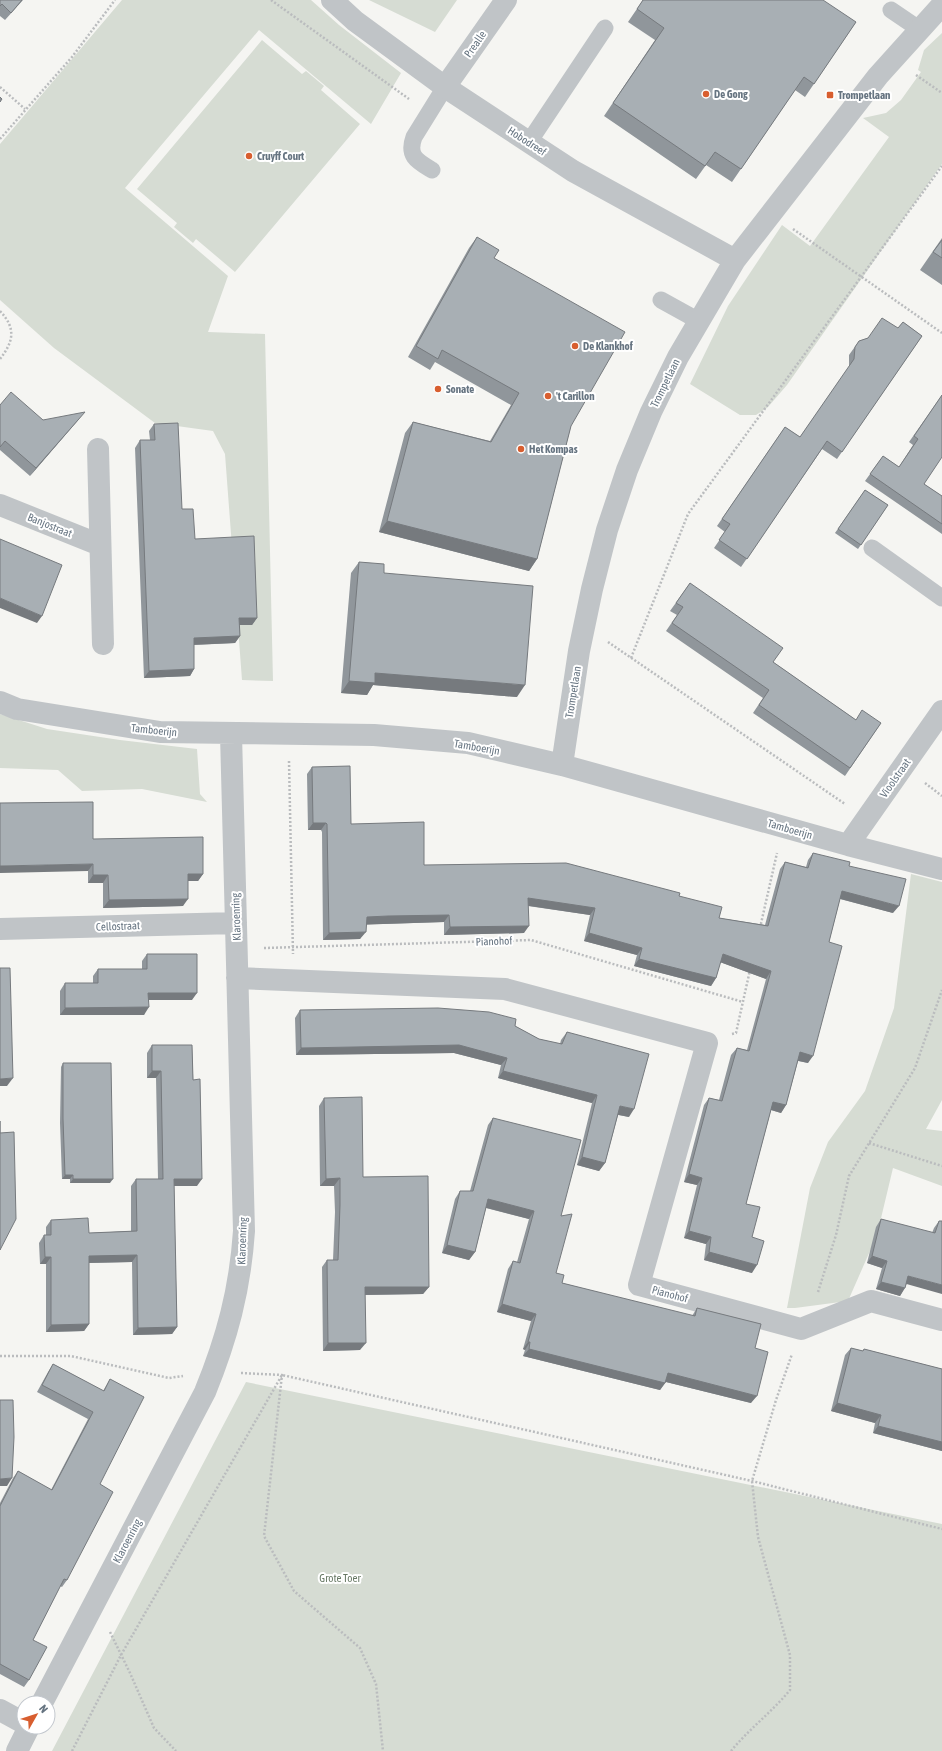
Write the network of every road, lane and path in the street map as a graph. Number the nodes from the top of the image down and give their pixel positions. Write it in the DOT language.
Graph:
graph roads {
  1 [pos="115,0"];
  2 [pos="272,0"];
  3 [pos="332,0"];
  4 [pos="506,0"];
  5 [pos="891,10"];
  6 [pos="933,19"];
  7 [pos="605,28"];
  8 [pos="894,59"];
  9 [pos="445,87"];
  10 [pos="0,88"];
  11 [pos="942,93"];
  12 [pos="25,109"];
  13 [pos="429,112"];
  14 [pos="0,139"];
  15 [pos="529,142"];
  16 [pos="942,166"];
  17 [pos="432,170"];
  18 [pos="771,214"];
  19 [pos="736,260"];
  20 [pos="861,277"];
  21 [pos="661,300"];
  22 [pos="0,311"];
  23 [pos="699,322"];
  24 [pos="942,333"];
  25 [pos="0,359"];
  26 [pos="98,449"];
  27 [pos="0,505"];
  28 [pos="100,545"];
  29 [pos="872,548"];
  30 [pos="942,598"];
  31 [pos="584,626"];
  32 [pos="103,644"];
  33 [pos="631,658"];
  34 [pos="0,702"];
  35 [pos="942,711"];
  36 [pos="231,734"];
  37 [pos="289,734"];
  38 [pos="562,765"];
  39 [pos="867,818"];
  40 [pos="782,827"];
  41 [pos="848,845"];
  42 [pos="942,869"];
  43 [pos="236,923"];
  44 [pos="0,930"];
  45 [pos="758,933"];
  46 [pos="293,947"];
  47 [pos="236,949"];
  48 [pos="752,964"];
  49 [pos="237,978"];
  50 [pos="293,980"];
  51 [pos="942,990"];
  52 [pos="743,1002"];
  53 [pos="707,1043"];
  54 [pos="869,1143"];
  55 [pos="942,1166"];
  56 [pos="942,1320"];
  57 [pos="801,1329"];
  58 [pos="0,1356"];
  59 [pos="214,1371"];
  60 [pos="282,1375"];
  61 [pos="752,1482"];
  62 [pos="942,1529"];
  63 [pos="95,1602"];
  64 [pos="121,1655"];
  65 [pos="46,1695"];
  66 [pos="0,1710"];
  67 [pos="16,1719"];
  68 [pos="25,1735"];
  69 [pos="17,1751"];
  70 [pos="72,1751"];
  71 [pos="176,1751"];
  72 [pos="383,1751"];
  73 [pos="731,1751"];
  1 -- 12 [label="path"];
  2 -- 13 [label="path"];
  3 -- 9 [label="street, Hobodreef"];
  4 -- 9 [label="street, Prealle"];
  5 -- 6 [label="lane"];
  6 -- 8 [label="street, Trompetlaan"];
  7 -- 15 [label="lane"];
  8 -- 11 [label="path"];
  8 -- 18 [label="street, Trompetlaan"];
  9 -- 13 [label="lane"];
  9 -- 15 [label="street, Hobodreef"];
  10 -- 12 [label="path"];
  12 -- 14 [label="path"];
  13 -- 17 [label="lane"];
  15 -- 19 [label="street, Hobodreef"];
  16 -- 20 [label="path"];
  18 -- 19 [label="street, Trompetlaan"];
  18 -- 20 [label="path"];
  19 -- 23 [label="street, Trompetlaan"];
  20 -- 24 [label="path"];
  20 -- 33 [label="path"];
  21 -- 23 [label="lane"];
  22 -- 25 [label="path"];
  23 -- 31 [label="street, Trompetlaan"];
  26 -- 28 [label="street"];
  27 -- 28 [label="street, Banjostraat"];
  28 -- 32 [label="street"];
  29 -- 30 [label="lane"];
  31 -- 33 [label="path"];
  31 -- 38 [label="street, Trompetlaan"];
  33 -- 39 [label="path"];
  34 -- 36 [label="street, Tamboerijn"];
  35 -- 39 [label="street, Vioolstraat"];
  36 -- 37 [label="street, Tamboerijn"];
  36 -- 43 [label="street, Klaroenring"];
  37 -- 38 [label="street, Tamboerijn"];
  37 -- 46 [label="path"];
  38 -- 40 [label="street, Tamboerijn"];
  39 -- 41 [label="street, Vioolstraat"];
  40 -- 41 [label="street, Tamboerijn"];
  40 -- 45 [label="path"];
  41 -- 42 [label="street, Tamboerijn"];
  43 -- 44 [label="street, Cellostraat"];
  43 -- 47 [label="street, Klaroenring"];
  46 -- 47 [label="path, Pianohof"];
  46 -- 50 [label="path"];
  46 -- 52 [label="path, Pianohof"];
  47 -- 49 [label="street, Klaroenring"];
  48 -- 52 [label="path"];
  49 -- 50 [label="street"];
  49 -- 59 [label="street, Klaroenring"];
  50 -- 53 [label="street"];
  51 -- 54 [label="path"];
  52 -- 53 [label="path"];
  53 -- 57 [label="street, Pianohof"];
  54 -- 55 [label="path"];
  54 -- 57 [label="path"];
  56 -- 57 [label="street"];
  57 -- 61 [label="path"];
  58 -- 59 [label="path"];
  59 -- 60 [label="path"];
  59 -- 63 [label="street, Klaroenring"];
  60 -- 61 [label="path"];
  60 -- 64 [label="path"];
  60 -- 72 [label="path"];
  61 -- 62 [label="path"];
  61 -- 73 [label="path"];
  63 -- 64 [label="path"];
  63 -- 65 [label="street, Klaroenring"];
  64 -- 70 [label="path"];
  64 -- 71 [label="path"];
  66 -- 67 [label="street"];
  68 -- 69 [label="street"];
}
